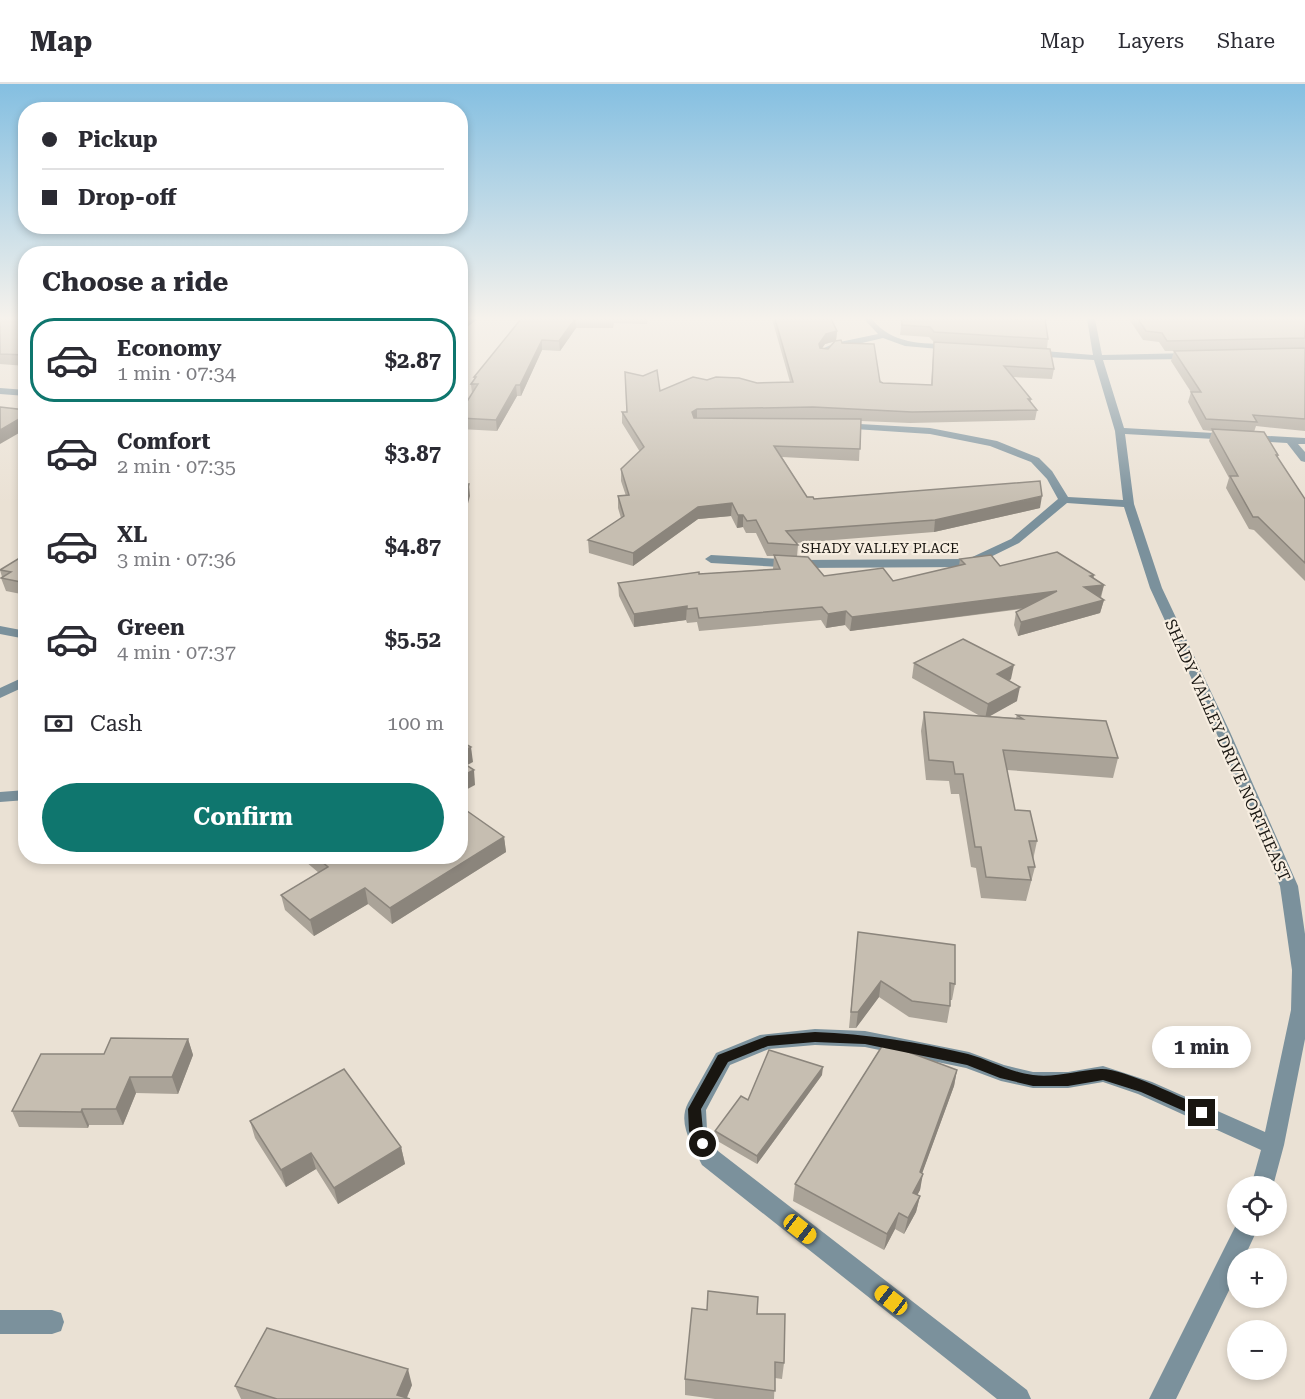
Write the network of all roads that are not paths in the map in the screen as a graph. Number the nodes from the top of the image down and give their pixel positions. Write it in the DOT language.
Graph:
graph roads {
  1 [pos="1105,380"];
  2 [pos="0,391"];
  3 [pos="18,392"];
  4 [pos="825,426"];
  5 [pos="1120,430"];
  6 [pos="1291,441"];
  7 [pos="1305,441"];
  8 [pos="1305,459"];
  9 [pos="1064,500"];
  10 [pos="1129,504"];
  11 [pos="711,559"];
  12 [pos="0,630"];
  13 [pos="18,633"];
  14 [pos="18,684"];
  15 [pos="0,694"];
  16 [pos="18,796"];
  17 [pos="0,797"];
  18 [pos="1273,1145"];
  19 [pos="1265,1176"];
  20 [pos="1242,1236"];
  21 [pos="0,1322"];
  22 [pos="52,1322"];
  23 [pos="1018,1399"];
  24 [pos="1162,1399"];
  1 -- 5 [label="street, SHADY VALLEY DRIVE NORTHEAST"];
  2 -- 3 [label="street"];
  4 -- 9 [label="street"];
  5 -- 6 [label="street"];
  5 -- 10 [label="street, SHADY VALLEY DRIVE NORTHEAST"];
  6 -- 7 [label="street"];
  6 -- 8 [label="street"];
  9 -- 10 [label="street"];
  9 -- 11 [label="street, SHADY VALLEY PLACE"];
  10 -- 18 [label="street, SHADY VALLEY DRIVE NORTHEAST"];
  12 -- 13 [label="street"];
  14 -- 15 [label="street"];
  16 -- 17 [label="street"];
  18 -- 19 [label="street, SHADY VALLEY DRIVE NORTHEAST"];
  18 -- 23 [label="street"];
  20 -- 24 [label="street"];
  21 -- 22 [label="street"];
}
